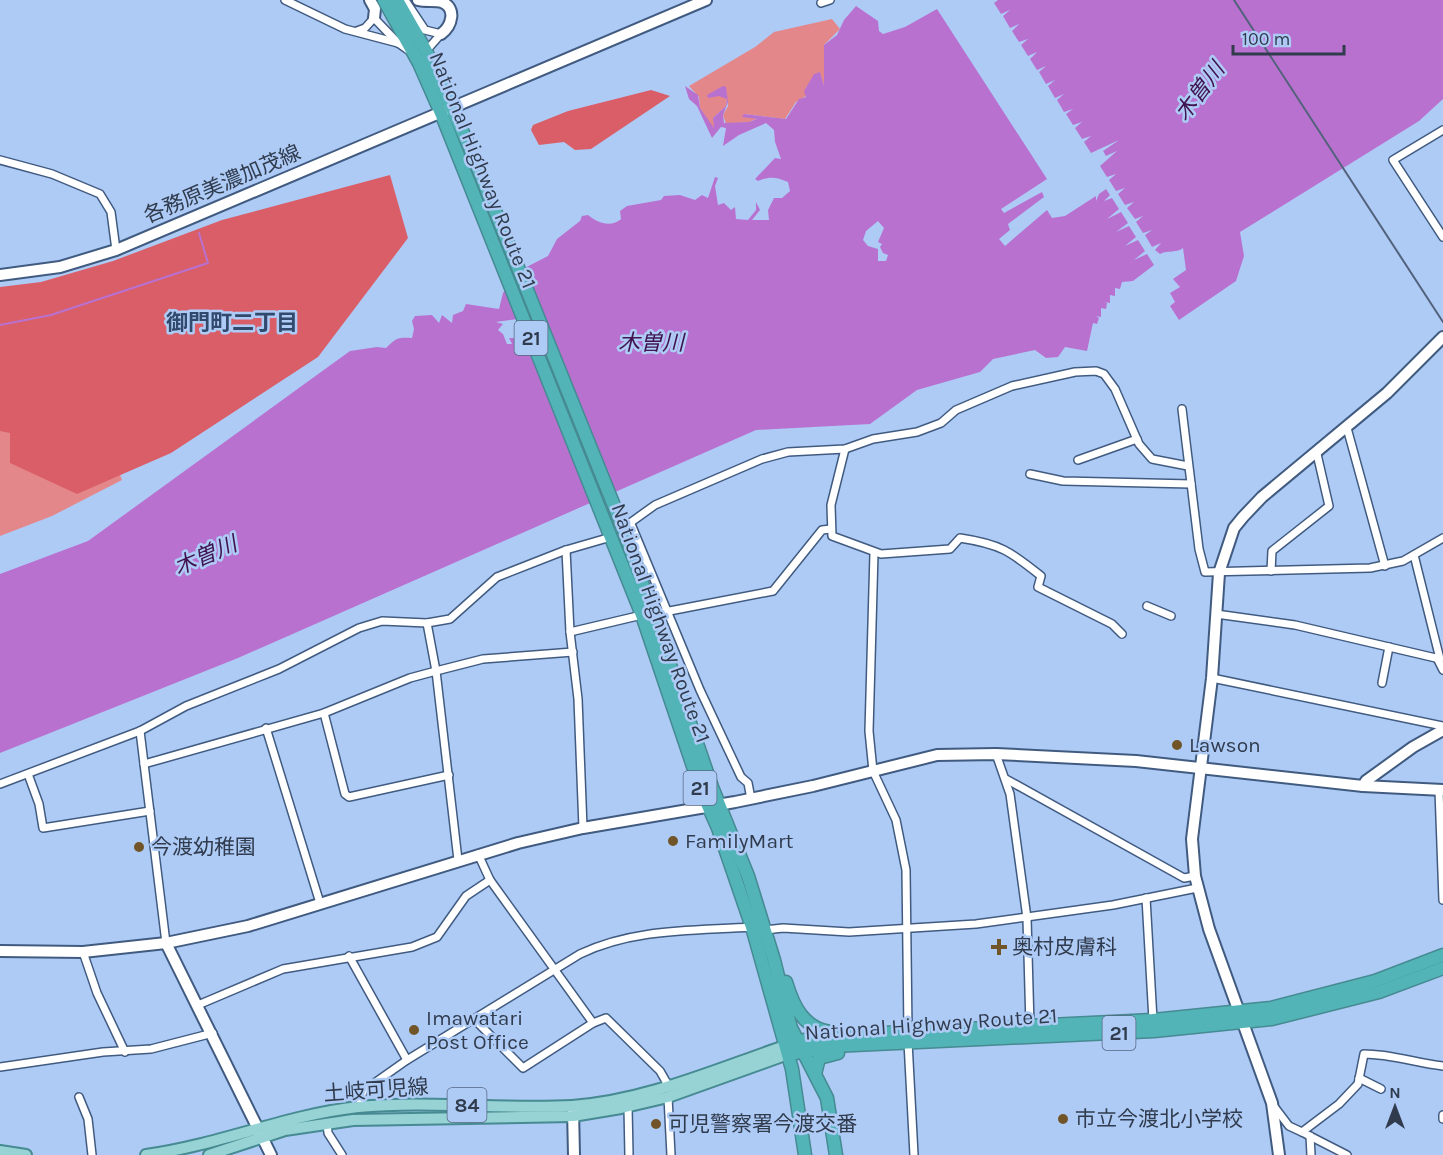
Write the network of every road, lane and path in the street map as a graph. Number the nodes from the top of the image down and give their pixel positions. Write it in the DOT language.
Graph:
graph roads {
  1 [pos="285,0"];
  2 [pos="370,0"];
  3 [pos="384,0"];
  4 [pos="397,0"];
  5 [pos="405,0"];
  6 [pos="418,0"];
  7 [pos="706,0"];
  8 [pos="830,0"];
  9 [pos="820,3"];
  10 [pos="374,18"];
  11 [pos="357,31"];
  12 [pos="441,34"];
  13 [pos="398,43"];
  14 [pos="426,51"];
  15 [pos="419,63"];
  16 [pos="447,111"];
  17 [pos="1443,130"];
  18 [pos="0,160"];
  19 [pos="1443,237"];
  20 [pos="116,250"];
  21 [pos="0,276"];
  22 [pos="1443,337"];
  23 [pos="1182,409"];
  24 [pos="1347,428"];
  25 [pos="1137,439"];
  26 [pos="845,449"];
  27 [pos="1317,454"];
  28 [pos="1078,460"];
  29 [pos="1188,466"];
  30 [pos="1030,474"];
  31 [pos="1191,484"];
  32 [pos="624,523"];
  33 [pos="831,529"];
  34 [pos="611,537"];
  35 [pos="1443,538"];
  36 [pos="566,550"];
  37 [pos="874,552"];
  38 [pos="1414,555"];
  39 [pos="1385,566"];
  40 [pos="1271,570"];
  41 [pos="1219,573"];
  42 [pos="1147,606"];
  43 [pos="654,613"];
  44 [pos="1216,614"];
  45 [pos="1171,616"];
  46 [pos="427,623"];
  47 [pos="570,632"];
  48 [pos="1122,634"];
  49 [pos="1389,647"];
  50 [pos="573,652"];
  51 [pos="1437,658"];
  52 [pos="436,670"];
  53 [pos="1443,670"];
  54 [pos="1212,678"];
  55 [pos="1382,683"];
  56 [pos="324,713"];
  57 [pos="266,728"];
  58 [pos="1443,728"];
  59 [pos="140,731"];
  60 [pos="996,754"];
  61 [pos="144,764"];
  62 [pos="1200,768"];
  63 [pos="873,771"];
  64 [pos="28,774"];
  65 [pos="449,775"];
  66 [pos="1006,778"];
  67 [pos="0,784"];
  68 [pos="1363,786"];
  69 [pos="1441,790"];
  70 [pos="752,799"];
  71 [pos="714,805"];
  72 [pos="150,811"];
  73 [pos="583,828"];
  74 [pos="478,854"];
  75 [pos="458,860"];
  76 [pos="1195,876"];
  77 [pos="490,880"];
  78 [pos="1197,888"];
  79 [pos="1146,898"];
  80 [pos="1443,900"];
  81 [pos="320,903"];
  82 [pos="1027,918"];
  83 [pos="752,927"];
  84 [pos="765,930"];
  85 [pos="907,930"];
  86 [pos="166,943"];
  87 [pos="0,951"];
  88 [pos="83,952"];
  89 [pos="1443,955"];
  90 [pos="349,956"];
  91 [pos="774,960"];
  92 [pos="1443,968"];
  93 [pos="556,969"];
  94 [pos="198,1005"];
  95 [pos="1239,1017"];
  96 [pos="475,1020"];
  97 [pos="1154,1020"];
  98 [pos="593,1023"];
  99 [pos="1030,1026"];
  100 [pos="213,1034"];
  101 [pos="877,1034"];
  102 [pos="908,1037"];
  103 [pos="885,1044"];
  104 [pos="793,1048"];
  105 [pos="125,1052"];
  106 [pos="407,1060"];
  107 [pos="0,1066"];
  108 [pos="1443,1066"];
  109 [pos="815,1074"];
  110 [pos="1359,1078"];
  111 [pos="1381,1089"];
  112 [pos="668,1091"];
  113 [pos="79,1097"];
  114 [pos="1272,1103"];
  115 [pos="359,1107"];
  116 [pos="628,1107"];
  117 [pos="573,1111"];
  118 [pos="327,1123"];
  119 [pos="261,1132"];
  120 [pos="1302,1132"];
  121 [pos="1310,1136"];
  122 [pos="0,1151"];
  123 [pos="26,1155"];
  124 [pos="92,1155"];
  125 [pos="146,1155"];
  126 [pos="209,1155"];
  127 [pos="271,1155"];
  128 [pos="342,1155"];
  129 [pos="574,1155"];
  130 [pos="629,1155"];
  131 [pos="671,1155"];
  132 [pos="805,1155"];
  133 [pos="836,1155"];
  134 [pos="915,1155"];
  135 [pos="1279,1155"];
  136 [pos="1311,1155"];
  137 [pos="1347,1155"];
  1 -- 11 [label="street"];
  2 -- 10 [label="street"];
  3 -- 15 [label="highway, National Highway Route 21 / 21"];
  4 -- 14 [label="highway, National Highway Route 21 / 21"];
  5 -- 12 [label="street"];
  6 -- 12 [label="street"];
  7 -- 16 [label="street, 各務原美濃加茂線"];
  8 -- 9 [label="street"];
  10 -- 11 [label="street"];
  10 -- 13 [label="street"];
  11 -- 13 [label="street"];
  12 -- 14 [label="street"];
  13 -- 15 [label="street"];
  14 -- 16 [label="highway, National Highway Route 21 / 21"];
  15 -- 16 [label="highway, National Highway Route 21 / 21"];
  16 -- 20 [label="street, 各務原美濃加茂線"];
  16 -- 32 [label="highway, National Highway Route 21 / 21"];
  16 -- 34 [label="highway, National Highway Route 21 / 21"];
  17 -- 19 [label="street"];
  18 -- 20 [label="street"];
  20 -- 21 [label="street, 各務原美濃加茂線"];
  22 -- 24 [label="street"];
  23 -- 29 [label="street"];
  24 -- 27 [label="street"];
  24 -- 39 [label="street"];
  25 -- 26 [label="street"];
  25 -- 28 [label="street"];
  25 -- 29 [label="street"];
  26 -- 32 [label="street"];
  26 -- 33 [label="street"];
  27 -- 40 [label="street"];
  27 -- 41 [label="street"];
  29 -- 31 [label="street"];
  30 -- 31 [label="street"];
  31 -- 41 [label="street"];
  32 -- 43 [label="highway, National Highway Route 21 / 21"];
  33 -- 37 [label="street"];
  33 -- 43 [label="street"];
  34 -- 36 [label="street"];
  34 -- 43 [label="highway, National Highway Route 21 / 21"];
  35 -- 38 [label="street"];
  36 -- 46 [label="street"];
  36 -- 47 [label="street"];
  37 -- 48 [label="street"];
  37 -- 63 [label="street"];
  38 -- 39 [label="street"];
  38 -- 51 [label="street"];
  39 -- 40 [label="street"];
  40 -- 41 [label="street"];
  41 -- 44 [label="street"];
  42 -- 45 [label="street"];
  43 -- 47 [label="street"];
  43 -- 70 [label="street"];
  43 -- 71 [label="highway, National Highway Route 21 / 21"];
  44 -- 49 [label="street"];
  44 -- 54 [label="street"];
  46 -- 52 [label="street"];
  46 -- 59 [label="street"];
  47 -- 50 [label="street"];
  49 -- 51 [label="street"];
  49 -- 55 [label="street"];
  50 -- 52 [label="street"];
  50 -- 73 [label="street"];
  51 -- 53 [label="street"];
  52 -- 56 [label="street"];
  52 -- 65 [label="street"];
  54 -- 58 [label="street"];
  54 -- 62 [label="street"];
  56 -- 57 [label="street"];
  56 -- 65 [label="street"];
  57 -- 61 [label="street"];
  57 -- 81 [label="street"];
  58 -- 68 [label="street"];
  59 -- 61 [label="street"];
  59 -- 64 [label="street"];
  60 -- 62 [label="street"];
  60 -- 63 [label="street"];
  60 -- 66 [label="street"];
  61 -- 72 [label="street"];
  62 -- 68 [label="street"];
  62 -- 76 [label="street"];
  63 -- 70 [label="street"];
  63 -- 85 [label="street"];
  64 -- 67 [label="street"];
  64 -- 72 [label="street"];
  65 -- 75 [label="street"];
  66 -- 76 [label="street"];
  66 -- 82 [label="street"];
  68 -- 69 [label="street"];
  69 -- 80 [label="street"];
  70 -- 71 [label="street"];
  71 -- 73 [label="street"];
  71 -- 83 [label="highway, National Highway Route 21 / 21"];
  71 -- 84 [label="highway, National Highway Route 21 / 21"];
  72 -- 86 [label="street"];
  73 -- 74 [label="street"];
  74 -- 75 [label="street"];
  74 -- 77 [label="street"];
  75 -- 81 [label="street"];
  76 -- 78 [label="street"];
  77 -- 90 [label="street"];
  77 -- 93 [label="street"];
  78 -- 79 [label="street"];
  78 -- 95 [label="street"];
  79 -- 82 [label="street"];
  79 -- 97 [label="street"];
  81 -- 86 [label="street"];
  82 -- 85 [label="street"];
  82 -- 99 [label="street"];
  83 -- 93 [label="street"];
  83 -- 104 [label="highway, National Highway Route 21 / 21"];
  84 -- 85 [label="street"];
  84 -- 91 [label="highway, National Highway Route 21 / 21"];
  85 -- 102 [label="street"];
  86 -- 88 [label="street"];
  86 -- 94 [label="street"];
  87 -- 88 [label="street"];
  88 -- 105 [label="street"];
  89 -- 95 [label="highway, National Highway Route 21 / 21"];
  90 -- 94 [label="street"];
  90 -- 106 [label="street"];
  91 -- 101 [label="highway"];
  91 -- 104 [label="highway, National Highway Route 21 / 21"];
  92 -- 95 [label="highway, National Highway Route 21 / 21"];
  93 -- 96 [label="street"];
  93 -- 98 [label="street"];
  94 -- 100 [label="street"];
  95 -- 97 [label="highway, National Highway Route 21 / 21"];
  95 -- 102 [label="highway, National Highway Route 21 / 21"];
  95 -- 114 [label="street"];
  96 -- 98 [label="street"];
  96 -- 106 [label="street"];
  97 -- 99 [label="highway, National Highway Route 21 / 21"];
  98 -- 112 [label="street"];
  99 -- 102 [label="highway, National Highway Route 21 / 21"];
  100 -- 105 [label="street"];
  100 -- 119 [label="street"];
  101 -- 102 [label="highway, National Highway Route 21 / 21"];
  101 -- 104 [label="highway, National Highway Route 21 / 21"];
  102 -- 103 [label="highway, National Highway Route 21 / 21"];
  102 -- 134 [label="street"];
  103 -- 104 [label="highway, National Highway Route 21 / 21"];
  103 -- 109 [label="highway"];
  104 -- 109 [label="highway"];
  104 -- 112 [label="main road, 土岐可児線 / 84"];
  104 -- 132 [label="highway"];
  105 -- 107 [label="street"];
  106 -- 115 [label="street"];
  108 -- 110 [label="street"];
  109 -- 133 [label="highway"];
  110 -- 111 [label="street"];
  110 -- 120 [label="street"];
  112 -- 116 [label="main road, 土岐可児線 / 84"];
  112 -- 117 [label="main road, 土岐可児線 / 84"];
  112 -- 131 [label="street"];
  113 -- 124 [label="street"];
  114 -- 120 [label="street"];
  114 -- 135 [label="street"];
  115 -- 117 [label="main road, 土岐可児線 / 84"];
  115 -- 119 [label="main road, 土岐可児線 / 84"];
  116 -- 117 [label="main road, 土岐可児線 / 84"];
  116 -- 130 [label="street"];
  117 -- 118 [label="main road, 土岐可児線 / 84"];
  117 -- 129 [label="street"];
  118 -- 119 [label="main road, 土岐可児線 / 84"];
  118 -- 128 [label="street"];
  119 -- 125 [label="main road, 土岐可児線 / 84"];
  119 -- 126 [label="main road, 土岐可児線 / 84"];
  119 -- 127 [label="street"];
  120 -- 121 [label="street"];
  121 -- 136 [label="street"];
  121 -- 137 [label="street"];
  122 -- 123 [label="main road"];
}
